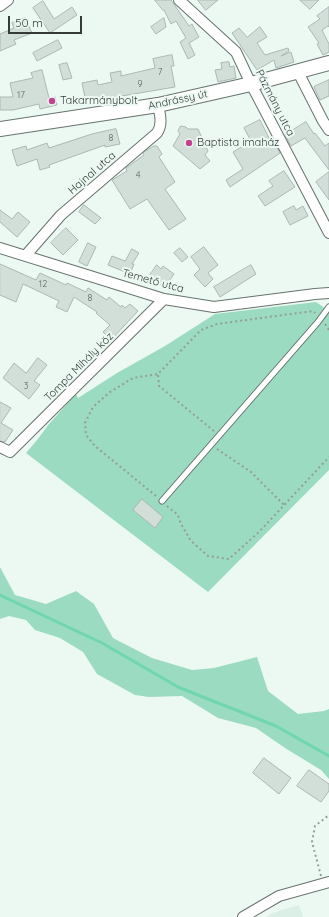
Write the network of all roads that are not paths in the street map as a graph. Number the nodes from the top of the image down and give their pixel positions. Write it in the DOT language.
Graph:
graph roads {
  1 [pos="8,0"];
  2 [pos="179,0"];
  3 [pos="0,6"];
  4 [pos="329,63"];
  5 [pos="298,72"];
  6 [pos="251,84"];
  7 [pos="158,105"];
  8 [pos="0,129"];
  9 [pos="329,130"];
  10 [pos="329,233"];
  11 [pos="0,248"];
  12 [pos="26,255"];
  13 [pos="329,293"];
  14 [pos="164,299"];
  15 [pos="329,307"];
  16 [pos="0,447"];
  17 [pos="162,501"];
  18 [pos="326,883"];
  19 [pos="243,917"];
  1 -- 3 [label="street"];
  2 -- 6 [label="street, Pázmány utca"];
  4 -- 5 [label="main road, Andrássy út"];
  5 -- 6 [label="main road, Andrássy út"];
  5 -- 9 [label="street"];
  6 -- 7 [label="main road, Andrássy út"];
  6 -- 10 [label="street, Pázmány utca"];
  7 -- 8 [label="main road, Andrássy út"];
  7 -- 12 [label="street, Hajnal utca"];
  11 -- 12 [label="street, Temető utca"];
  12 -- 14 [label="street, Temető utca"];
  13 -- 14 [label="street, Temető utca"];
  14 -- 16 [label="street, Tompa Mihály köz"];
  15 -- 17 [label="lane"];
  18 -- 19 [label="street"];
}
